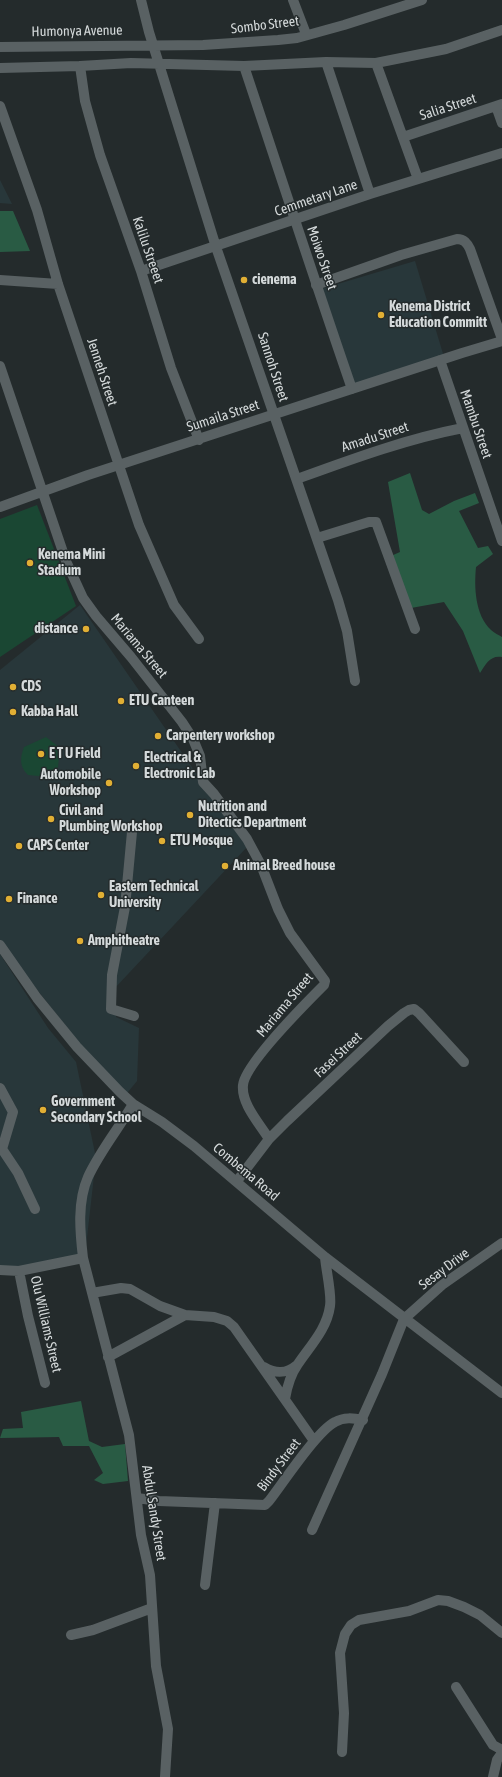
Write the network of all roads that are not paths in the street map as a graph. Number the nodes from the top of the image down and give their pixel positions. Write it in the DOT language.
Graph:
graph roads {
  1 [pos="141,0"];
  2 [pos="293,0"];
  3 [pos="422,0"];
  4 [pos="502,30"];
  5 [pos="306,34"];
  6 [pos="154,45"];
  7 [pos="0,47"];
  8 [pos="326,62"];
  9 [pos="159,63"];
  10 [pos="376,63"];
  11 [pos="80,66"];
  12 [pos="244,66"];
  13 [pos="0,68"];
  14 [pos="499,105"];
  15 [pos="0,106"];
  16 [pos="502,123"];
  17 [pos="403,137"];
  18 [pos="502,154"];
  19 [pos="418,179"];
  20 [pos="370,194"];
  21 [pos="294,220"];
  22 [pos="216,247"];
  23 [pos="140,271"];
  24 [pos="0,280"];
  25 [pos="58,284"];
  26 [pos="316,285"];
  27 [pos="502,340"];
  28 [pos="440,360"];
  29 [pos="0,366"];
  30 [pos="352,389"];
  31 [pos="274,414"];
  32 [pos="463,428"];
  33 [pos="199,440"];
  34 [pos="119,465"];
  35 [pos="297,479"];
  36 [pos="42,492"];
  37 [pos="0,508"];
  38 [pos="317,538"];
  39 [pos="502,541"];
  40 [pos="415,629"];
  41 [pos="199,638"];
  42 [pos="355,681"];
  43 [pos="132,832"];
  44 [pos="0,945"];
  45 [pos="134,1016"];
  46 [pos="464,1062"];
  47 [pos="0,1088"];
  48 [pos="133,1104"];
  49 [pos="269,1139"];
  50 [pos="237,1181"];
  51 [pos="35,1208"];
  52 [pos="502,1243"];
  53 [pos="325,1257"];
  54 [pos="83,1258"];
  55 [pos="0,1270"];
  56 [pos="19,1271"];
  57 [pos="92,1292"];
  58 [pos="186,1315"];
  59 [pos="404,1319"];
  60 [pos="108,1357"];
  61 [pos="297,1365"];
  62 [pos="262,1366"];
  63 [pos="44,1383"];
  64 [pos="502,1393"];
  65 [pos="285,1398"];
  66 [pos="362,1420"];
  67 [pos="314,1441"];
  68 [pos="137,1498"];
  69 [pos="215,1503"];
  70 [pos="312,1530"];
  71 [pos="205,1585"];
  72 [pos="152,1608"];
  73 [pos="502,1633"];
  74 [pos="71,1635"];
  75 [pos="456,1688"];
  76 [pos="502,1751"];
  77 [pos="342,1752"];
  78 [pos="165,1777"];
  79 [pos="493,1777"];
  1 -- 6 [label="street, Sannoh Street"];
  2 -- 5 [label="street"];
  3 -- 5 [label="street, Sombo Street"];
  4 -- 10 [label="street"];
  5 -- 6 [label="street, Sombo Street"];
  6 -- 7 [label="street, Humonya Avenue"];
  6 -- 9 [label="street, Sannoh Street"];
  8 -- 10 [label="street"];
  8 -- 12 [label="street"];
  8 -- 20 [label="street"];
  9 -- 11 [label="street"];
  9 -- 12 [label="street"];
  9 -- 22 [label="street, Sannoh Street"];
  10 -- 17 [label="street"];
  11 -- 13 [label="street"];
  11 -- 23 [label="street, Kalilu Streeet"];
  12 -- 21 [label="street, Moiwo Street"];
  14 -- 16 [label="street"];
  14 -- 17 [label="street, Salia Street"];
  15 -- 25 [label="street, Jenneh Street"];
  17 -- 19 [label="street"];
  18 -- 19 [label="street, Cemmetary Lane"];
  19 -- 20 [label="street, Cemmetary Lane"];
  20 -- 21 [label="street, Cemmetary Lane"];
  21 -- 22 [label="street, Cemmetary Lane"];
  21 -- 26 [label="street, Moiwo Street"];
  22 -- 23 [label="street, Cemmetary Lane"];
  22 -- 31 [label="street, Sannoh Street"];
  23 -- 33 [label="street, Kalilu Streeet"];
  24 -- 25 [label="street"];
  25 -- 34 [label="street, Jenneh Street"];
  26 -- 27 [label="street"];
  26 -- 30 [label="street, Moiwo Street"];
  27 -- 28 [label="street, Sumaila Street"];
  28 -- 30 [label="street, Sumaila Street"];
  28 -- 32 [label="street, Mambu Street"];
  29 -- 36 [label="street, Mariama Street"];
  30 -- 31 [label="street, Sumaila Street"];
  31 -- 33 [label="street, Sumaila Street"];
  31 -- 35 [label="street, Sannoh Street"];
  32 -- 35 [label="street, Amadu Street"];
  32 -- 39 [label="street, Mambu Street"];
  33 -- 34 [label="street, Sumaila Street"];
  34 -- 36 [label="street, Sumaila Street"];
  34 -- 41 [label="street, Jenneh Street"];
  35 -- 38 [label="street, Sannoh Street"];
  36 -- 37 [label="street, Sumaila Street"];
  36 -- 49 [label="street, Mariama Street"];
  38 -- 40 [label="street"];
  38 -- 42 [label="street, Sannoh Street"];
  43 -- 45 [label="street"];
  44 -- 48 [label="street, Combema Road"];
  46 -- 49 [label="street, Fasei Street"];
  47 -- 51 [label="street"];
  48 -- 50 [label="street, Combema Road"];
  48 -- 54 [label="street, Abdul Sandy Street"];
  49 -- 50 [label="street, Fasei Street"];
  50 -- 53 [label="street, Combema Road"];
  52 -- 59 [label="street, Sesay Drive"];
  53 -- 59 [label="street, Combema Road"];
  53 -- 61 [label="street"];
  54 -- 56 [label="street"];
  54 -- 57 [label="street, Abdul Sandy Street"];
  55 -- 56 [label="street"];
  56 -- 63 [label="street, Olu Williams Street"];
  57 -- 58 [label="street"];
  57 -- 60 [label="street, Abdul Sandy Street"];
  58 -- 60 [label="street"];
  58 -- 62 [label="street"];
  59 -- 64 [label="street, Combema Road"];
  59 -- 66 [label="street"];
  60 -- 68 [label="street, Abdul Sandy Street"];
  61 -- 62 [label="street"];
  61 -- 65 [label="street"];
  62 -- 65 [label="street"];
  65 -- 67 [label="street"];
  66 -- 67 [label="street, Bindy Street"];
  66 -- 70 [label="street"];
  67 -- 69 [label="street, Bindy Street"];
  68 -- 69 [label="street, Bindy Street"];
  68 -- 72 [label="street, Abdul Sandy Street"];
  69 -- 71 [label="street"];
  72 -- 74 [label="street"];
  72 -- 78 [label="street, Abdul Sandy Street"];
  73 -- 77 [label="street"];
  75 -- 76 [label="street"];
  76 -- 79 [label="street"];
}
